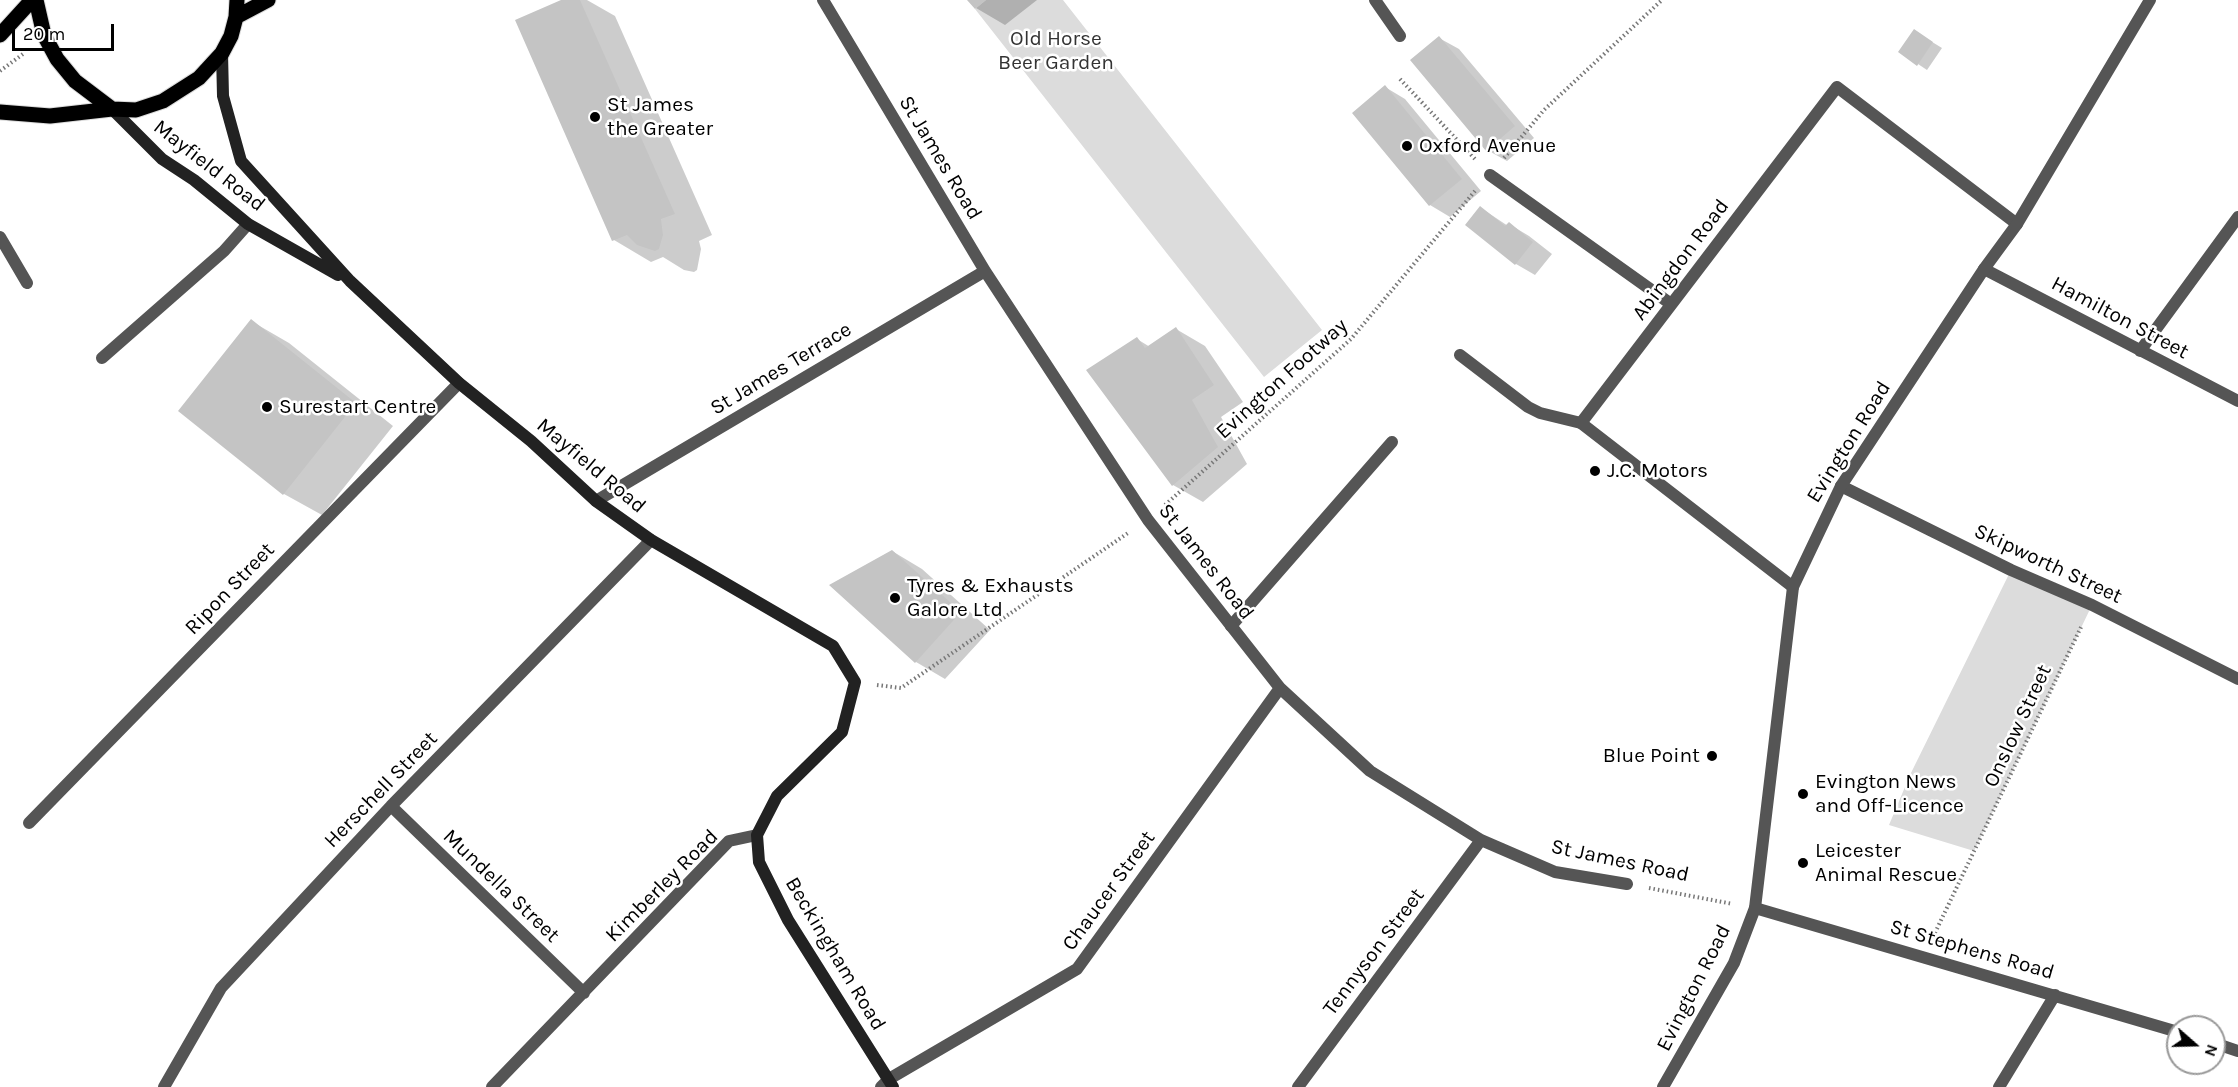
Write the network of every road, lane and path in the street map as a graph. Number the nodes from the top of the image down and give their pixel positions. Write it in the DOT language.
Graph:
graph roads {
  1 [pos="34,0"];
  2 [pos="237,0"];
  3 [pos="268,0"];
  4 [pos="823,0"];
  5 [pos="1375,0"];
  6 [pos="1662,0"];
  7 [pos="2150,0"];
  8 [pos="236,17"];
  9 [pos="0,35"];
  10 [pos="1401,36"];
  11 [pos="222,53"];
  12 [pos="1400,79"];
  13 [pos="112,109"];
  14 [pos="0,112"];
  15 [pos="1490,174"];
  16 [pos="2238,217"];
  17 [pos="248,224"];
  18 [pos="2018,224"];
  19 [pos="0,237"];
  20 [pos="1984,268"];
  21 [pos="985,271"];
  22 [pos="350,281"];
  23 [pos="27,283"];
  24 [pos="1671,304"];
  25 [pos="2140,351"];
  26 [pos="1460,354"];
  27 [pos="102,358"];
  28 [pos="459,382"];
  29 [pos="2238,401"];
  30 [pos="1581,423"];
  31 [pos="1392,442"];
  32 [pos="1841,486"];
  33 [pos="596,501"];
  34 [pos="1148,520"];
  35 [pos="651,540"];
  36 [pos="1793,586"];
  37 [pos="2092,605"];
  38 [pos="1231,626"];
  39 [pos="2238,680"];
  40 [pos="855,682"];
  41 [pos="1280,688"];
  42 [pos="391,806"];
  43 [pos="29,823"];
  44 [pos="757,835"];
  45 [pos="1481,840"];
  46 [pos="1627,884"];
  47 [pos="1755,908"];
  48 [pos="1924,957"];
  49 [pos="584,993"];
  50 [pos="2055,995"];
  51 [pos="2166,1028"];
  52 [pos="888,1085"];
  53 [pos="164,1087"];
  54 [pos="492,1087"];
  55 [pos="1298,1087"];
  56 [pos="1664,1087"];
  57 [pos="1999,1087"];
  1 -- 9 [label="main road"];
  1 -- 13 [label="main road"];
  2 -- 8 [label="main road"];
  3 -- 8 [label="main road"];
  4 -- 21 [label="street, St James Road"];
  5 -- 10 [label="street"];
  6 -- 15 [label="path, Evington Footway"];
  7 -- 18 [label="street, Evington Road"];
  8 -- 11 [label="main road"];
  11 -- 13 [label="main road"];
  11 -- 22 [label="main road, Mayfield Road"];
  12 -- 15 [label="path"];
  13 -- 14 [label="main road"];
  13 -- 17 [label="main road, Mayfield Road"];
  15 -- 24 [label="street"];
  15 -- 34 [label="path, Evington Footway"];
  16 -- 25 [label="street"];
  17 -- 22 [label="main road, Mayfield Road"];
  17 -- 27 [label="street"];
  18 -- 20 [label="street, Evington Road"];
  18 -- 24 [label="street, Abingdon Road"];
  19 -- 23 [label="street"];
  20 -- 25 [label="street, Hamilton Street"];
  20 -- 32 [label="street, Evington Road"];
  21 -- 33 [label="street, St James Terrace"];
  21 -- 34 [label="street, St James Road"];
  22 -- 28 [label="main road, Mayfield Road"];
  24 -- 30 [label="street, Abingdon Road"];
  25 -- 29 [label="street, Hamilton Street"];
  26 -- 30 [label="street"];
  28 -- 33 [label="main road, Mayfield Road"];
  28 -- 43 [label="street, Ripon Street"];
  30 -- 36 [label="street"];
  31 -- 38 [label="street"];
  32 -- 36 [label="street, Evington Road"];
  32 -- 37 [label="street, Skipworth Street"];
  33 -- 35 [label="main road, Mayfield Road"];
  34 -- 38 [label="street, St James Road"];
  34 -- 40 [label="path, Evington Footway"];
  35 -- 40 [label="main road, Mayfield Road"];
  35 -- 42 [label="street, Herschell Street"];
  36 -- 47 [label="street, Evington Road"];
  37 -- 39 [label="street, Skipworth Street"];
  37 -- 48 [label="path, Onslow Street"];
  38 -- 41 [label="street, St James Road"];
  40 -- 44 [label="main road"];
  41 -- 45 [label="street, St James Road"];
  41 -- 52 [label="street, Chaucer Street"];
  42 -- 49 [label="street, Mundella Street"];
  42 -- 53 [label="street, Herschell Street"];
  44 -- 49 [label="street, Kimberley Road"];
  44 -- 52 [label="main road, Beckingham Road"];
  45 -- 46 [label="street, St James Road"];
  45 -- 55 [label="street, Tennyson Street"];
  46 -- 47 [label="path, St James Road"];
  47 -- 48 [label="street, St Stephens Road"];
  47 -- 56 [label="street, Evington Road"];
  48 -- 50 [label="street, St Stephens Road"];
  49 -- 54 [label="street, Kimberley Road"];
  50 -- 51 [label="street, St Stephens Road"];
  50 -- 57 [label="street"];
}
